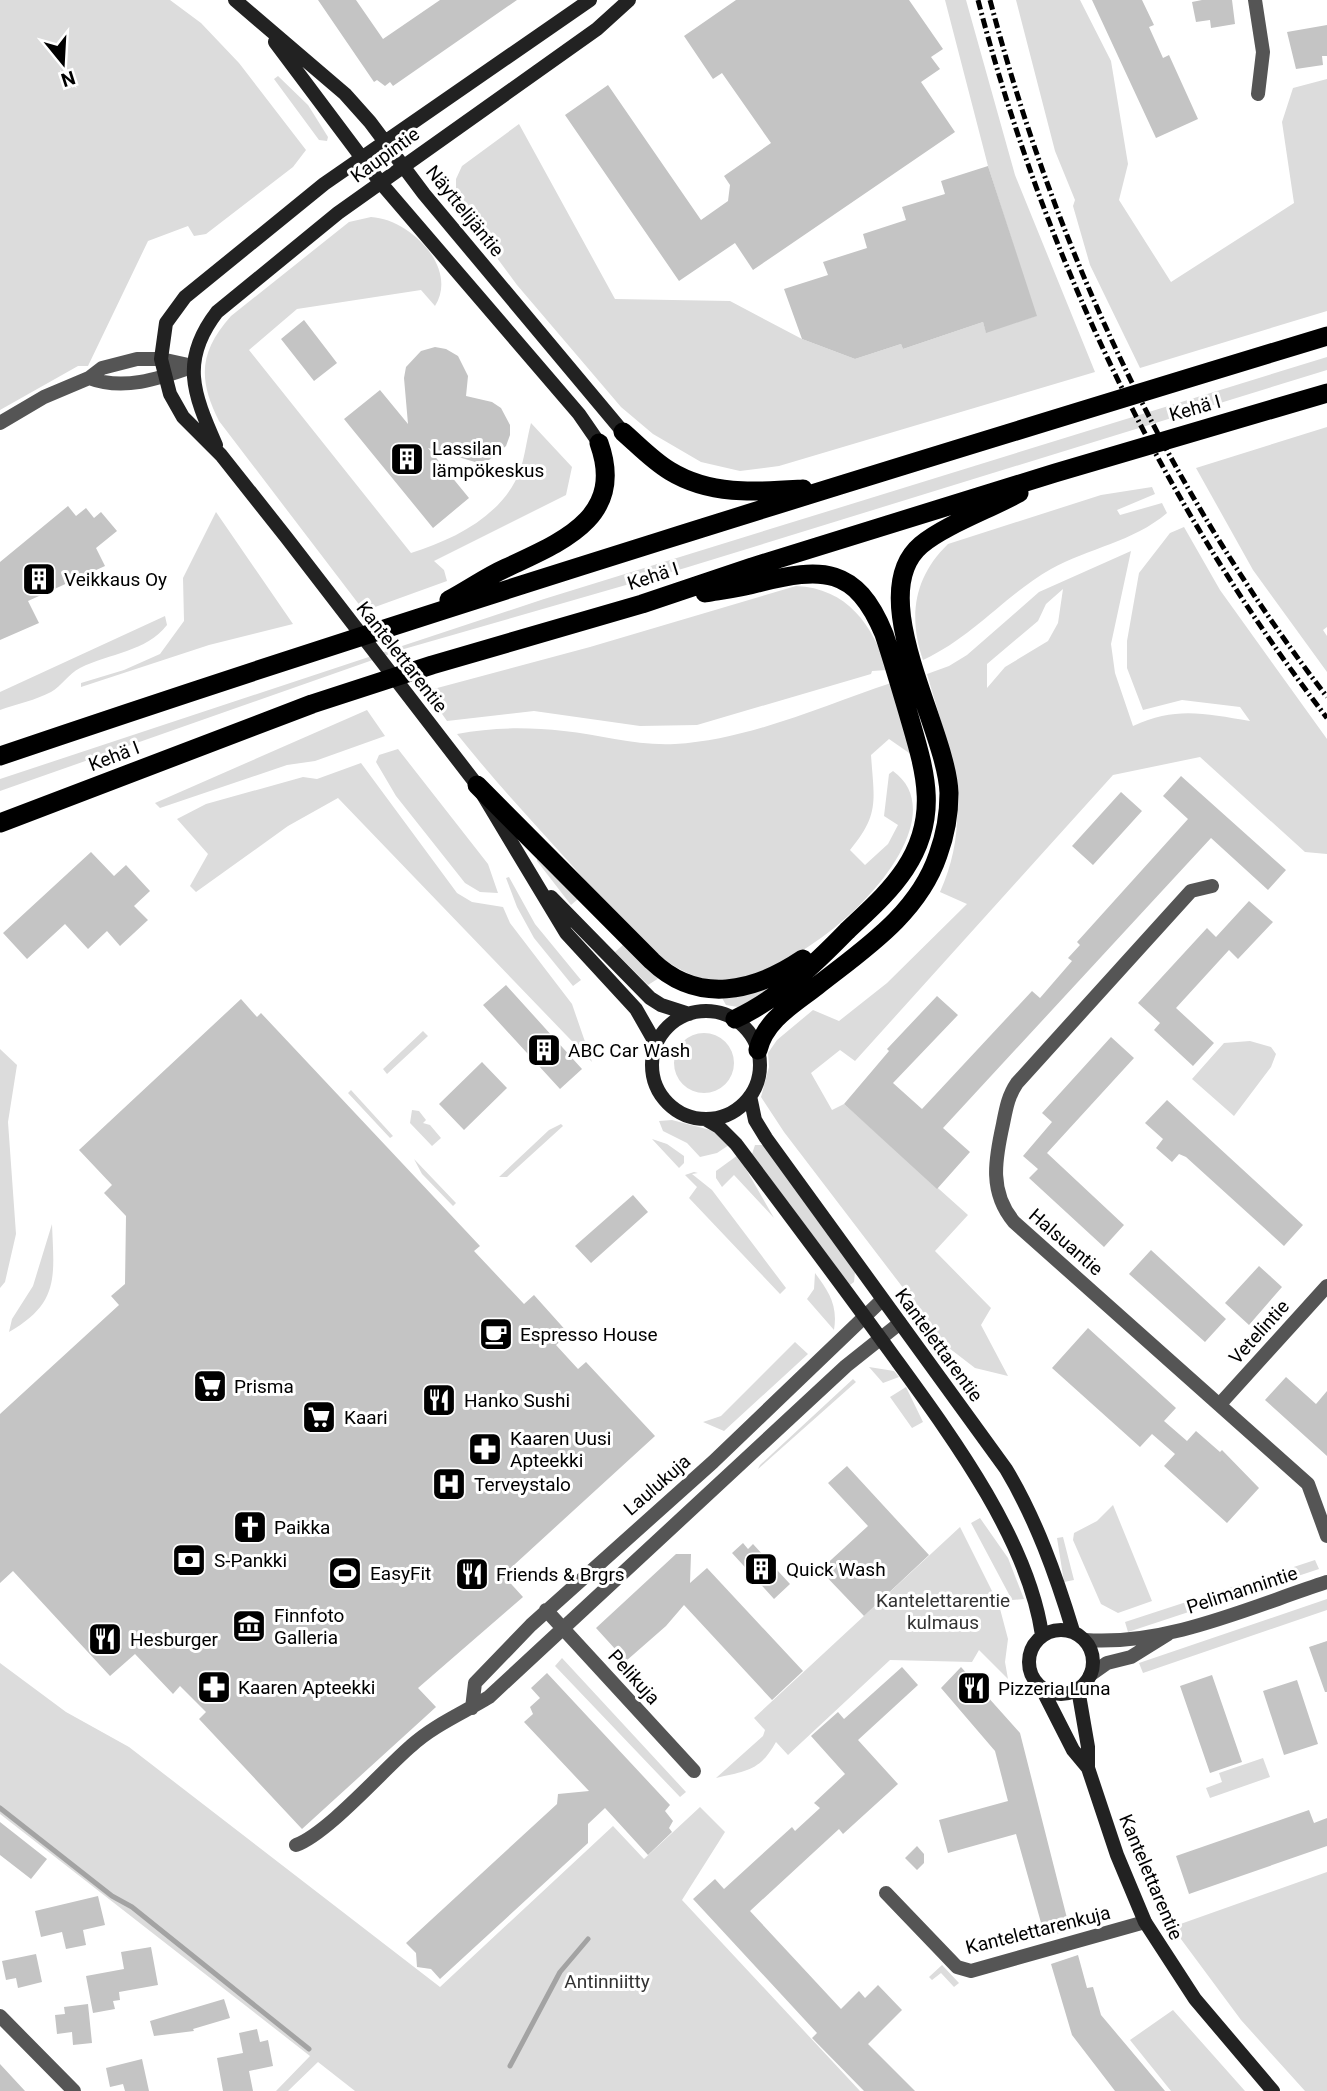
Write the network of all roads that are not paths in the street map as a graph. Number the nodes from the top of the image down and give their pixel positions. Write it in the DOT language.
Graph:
graph roads {
  1 [pos="235,0"];
  2 [pos="590,0"];
  3 [pos="629,0"];
  4 [pos="1255,0"];
  5 [pos="264,27"];
  6 [pos="1258,93"];
  7 [pos="387,143"];
  8 [pos="361,158"];
  9 [pos="403,165"];
  10 [pos="380,182"];
  11 [pos="1327,336"];
  12 [pos="161,359"];
  13 [pos="193,366"];
  14 [pos="164,377"];
  15 [pos="89,378"];
  16 [pos="1327,393"];
  17 [pos="0,423"];
  18 [pos="623,432"];
  19 [pos="599,443"];
  20 [pos="220,455"];
  21 [pos="1055,473"];
  22 [pos="836,486"];
  23 [pos="642,604"];
  24 [pos="415,620"];
  25 [pos="0,756"];
  26 [pos="472,780"];
  27 [pos="0,823"];
  28 [pos="1212,886"];
  29 [pos="542,890"];
  30 [pos="851,928"];
  31 [pos="688,1014"];
  32 [pos="735,1019"];
  33 [pos="656,1044"];
  34 [pos="758,1050"];
  35 [pos="750,1096"];
  36 [pos="705,1119"];
  37 [pos="1327,1286"];
  38 [pos="883,1300"];
  39 [pos="864,1315"];
  40 [pos="900,1323"];
  41 [pos="881,1339"];
  42 [pos="1220,1404"];
  43 [pos="1327,1536"];
  44 [pos="1327,1582"];
  45 [pos="546,1610"];
  46 [pos="563,1628"];
  47 [pos="1168,1634"];
  48 [pos="1042,1635"];
  49 [pos="1079,1636"];
  50 [pos="1090,1675"];
  51 [pos="1042,1689"];
  52 [pos="1078,1689"];
  53 [pos="472,1707"];
  54 [pos="1088,1768"];
  55 [pos="694,1771"];
  56 [pos="296,1846"];
  57 [pos="886,1893"];
  58 [pos="1145,1922"];
  59 [pos="0,2016"];
  60 [pos="74,2091"];
  61 [pos="1273,2091"];
  1 -- 5 [label="main road, Näyttelijäntie"];
  2 -- 7 [label="main road, Kaupintie"];
  3 -- 9 [label="main road, Kaupintie"];
  4 -- 6 [label="street"];
  5 -- 7 [label="main road, Näyttelijäntie"];
  5 -- 8 [label="main road, Näyttelijäntie"];
  7 -- 8 [label="main road, Kaupintie"];
  7 -- 9 [label="main road, Näyttelijäntie"];
  8 -- 10 [label="main road, Näyttelijäntie"];
  8 -- 12 [label="main road, Kaupintie"];
  9 -- 10 [label="main road, Kaupintie"];
  9 -- 18 [label="main road, Näyttelijäntie"];
  10 -- 13 [label="main road, Kaupintie"];
  10 -- 19 [label="main road, Näyttelijäntie"];
  11 -- 22 [label="highway, Kehä I"];
  12 -- 13 [label="street"];
  12 -- 14 [label="main road, Kantelettarentie"];
  12 -- 15 [label="street"];
  13 -- 14 [label="street"];
  13 -- 20 [label="main road, Kantelettarentie"];
  14 -- 15 [label="street"];
  14 -- 20 [label="main road, Kantelettarentie"];
  15 -- 17 [label="street"];
  16 -- 21 [label="highway, Kehä I"];
  18 -- 22 [label="highway"];
  19 -- 24 [label="highway"];
  20 -- 26 [label="main road, Kantelettarentie"];
  21 -- 23 [label="highway, Kehä I"];
  21 -- 34 [label="highway"];
  22 -- 24 [label="highway, Kehä I"];
  23 -- 27 [label="highway, Kehä I"];
  23 -- 30 [label="highway"];
  24 -- 25 [label="highway, Kehä I"];
  26 -- 29 [label="main road, Kantelettarentie"];
  26 -- 30 [label="highway"];
  28 -- 42 [label="street, Halsuantie"];
  29 -- 31 [label="main road, Kantelettarentie"];
  29 -- 33 [label="main road, Kantelettarentie"];
  30 -- 32 [label="highway"];
  31 -- 32 [label="main road"];
  31 -- 33 [label="main road"];
  32 -- 34 [label="main road"];
  33 -- 36 [label="main road"];
  34 -- 35 [label="main road"];
  35 -- 36 [label="main road"];
  35 -- 38 [label="main road, Kantelettarentie"];
  36 -- 39 [label="main road"];
  37 -- 42 [label="street, Vetelintie"];
  38 -- 39 [label="street, Laulukuja"];
  38 -- 40 [label="main road, Kantelettarentie"];
  39 -- 41 [label="main road"];
  39 -- 45 [label="street, Laulukuja"];
  40 -- 41 [label="street"];
  40 -- 49 [label="main road, Kantelettarentie"];
  41 -- 46 [label="street"];
  41 -- 48 [label="main road"];
  42 -- 43 [label="street, Halsuantie"];
  44 -- 47 [label="street, Pelimannintie"];
  45 -- 46 [label="street, Pelikuja"];
  45 -- 53 [label="street, Laulukuja"];
  46 -- 53 [label="street"];
  46 -- 55 [label="street, Pelikuja"];
  47 -- 49 [label="street, Pelimannintie"];
  47 -- 50 [label="street, Pelimannintie"];
  48 -- 49 [label="main road"];
  48 -- 51 [label="main road"];
  49 -- 50 [label="main road"];
  50 -- 52 [label="main road"];
  51 -- 52 [label="main road"];
  51 -- 54 [label="main road, Kantelettarentie"];
  52 -- 54 [label="main road, Kantelettarentie"];
  53 -- 56 [label="street"];
  54 -- 58 [label="main road, Kantelettarentie"];
  57 -- 58 [label="street, Kantelettarenkuja"];
  58 -- 61 [label="main road, Kantelettarentie"];
  59 -- 60 [label="street"];
}
